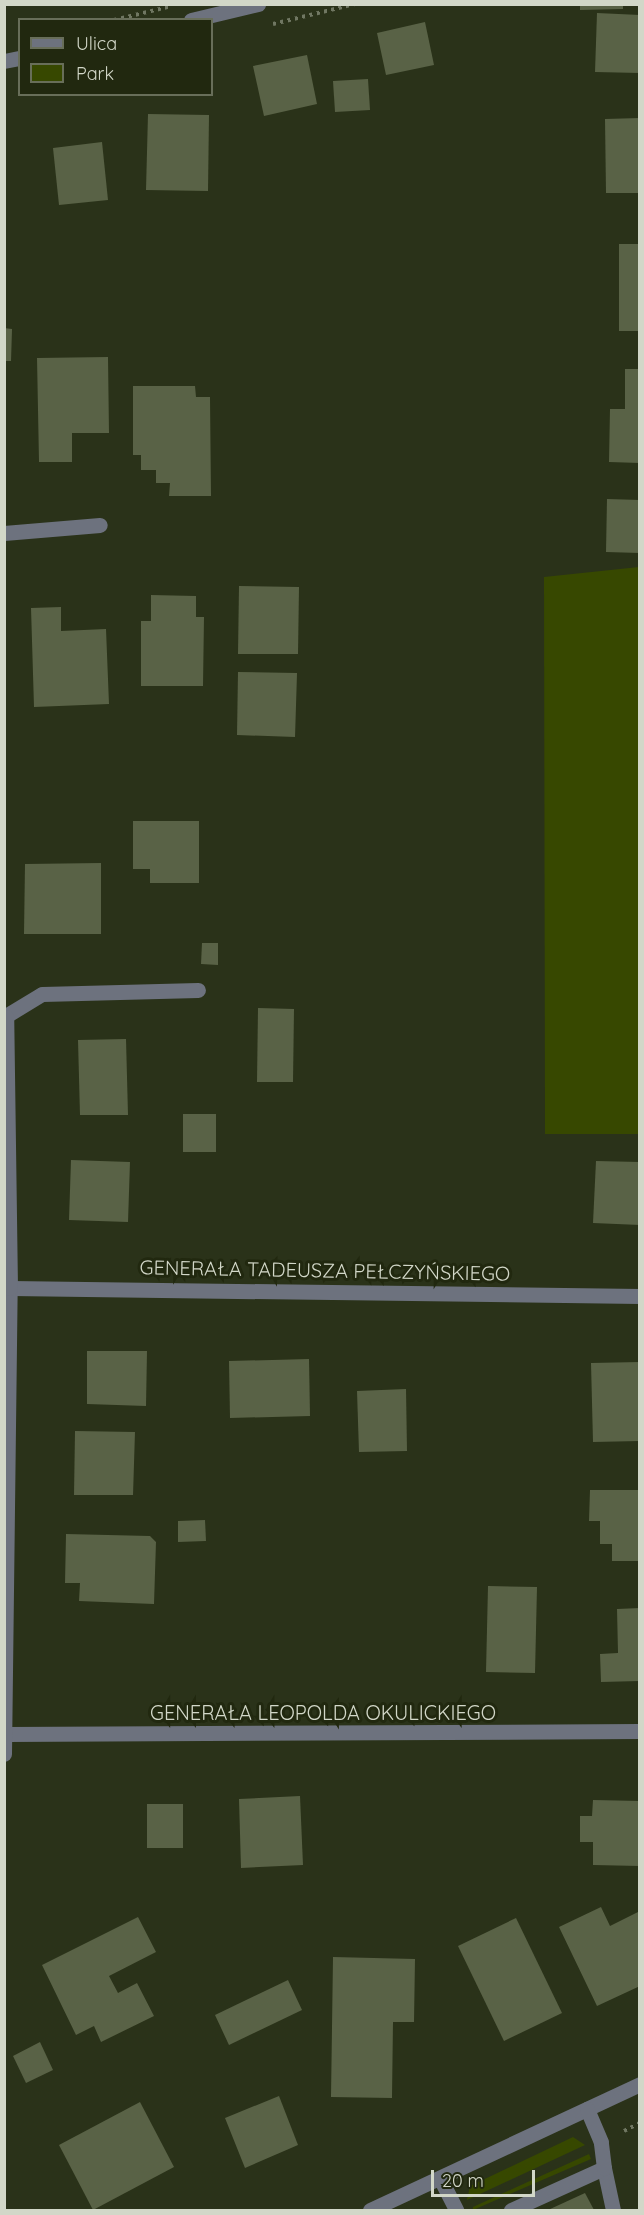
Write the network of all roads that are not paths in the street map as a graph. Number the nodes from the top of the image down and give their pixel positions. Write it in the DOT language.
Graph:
graph roads {
  1 [pos="258,4"];
  2 [pos="199,18"];
  3 [pos="100,525"];
  4 [pos="4,533"];
  5 [pos="198,990"];
  6 [pos="5,1017"];
  7 [pos="10,1288"];
  8 [pos="639,1296"];
  9 [pos="639,1731"];
  10 [pos="6,1734"];
  11 [pos="4,1754"];
  12 [pos="639,2084"];
  13 [pos="587,2109"];
  14 [pos="604,2168"];
  15 [pos="440,2178"];
  16 [pos="370,2211"];
  17 [pos="456,2211"];
  18 [pos="512,2211"];
  19 [pos="613,2211"];
  1 -- 2 [label="street"];
  3 -- 4 [label="street"];
  5 -- 6 [label="street"];
  6 -- 7 [label="street"];
  7 -- 8 [label="street, GENERAŁA TADEUSZA PEŁCZYŃSKIEGO"];
  7 -- 10 [label="street"];
  9 -- 10 [label="street, GENERAŁA LEOPOLDA OKULICKIEGO"];
  10 -- 11 [label="street"];
  12 -- 13 [label="street"];
  13 -- 14 [label="street"];
  13 -- 15 [label="street"];
  14 -- 18 [label="street"];
  14 -- 19 [label="street"];
  15 -- 16 [label="street"];
  15 -- 17 [label="street"];
}
